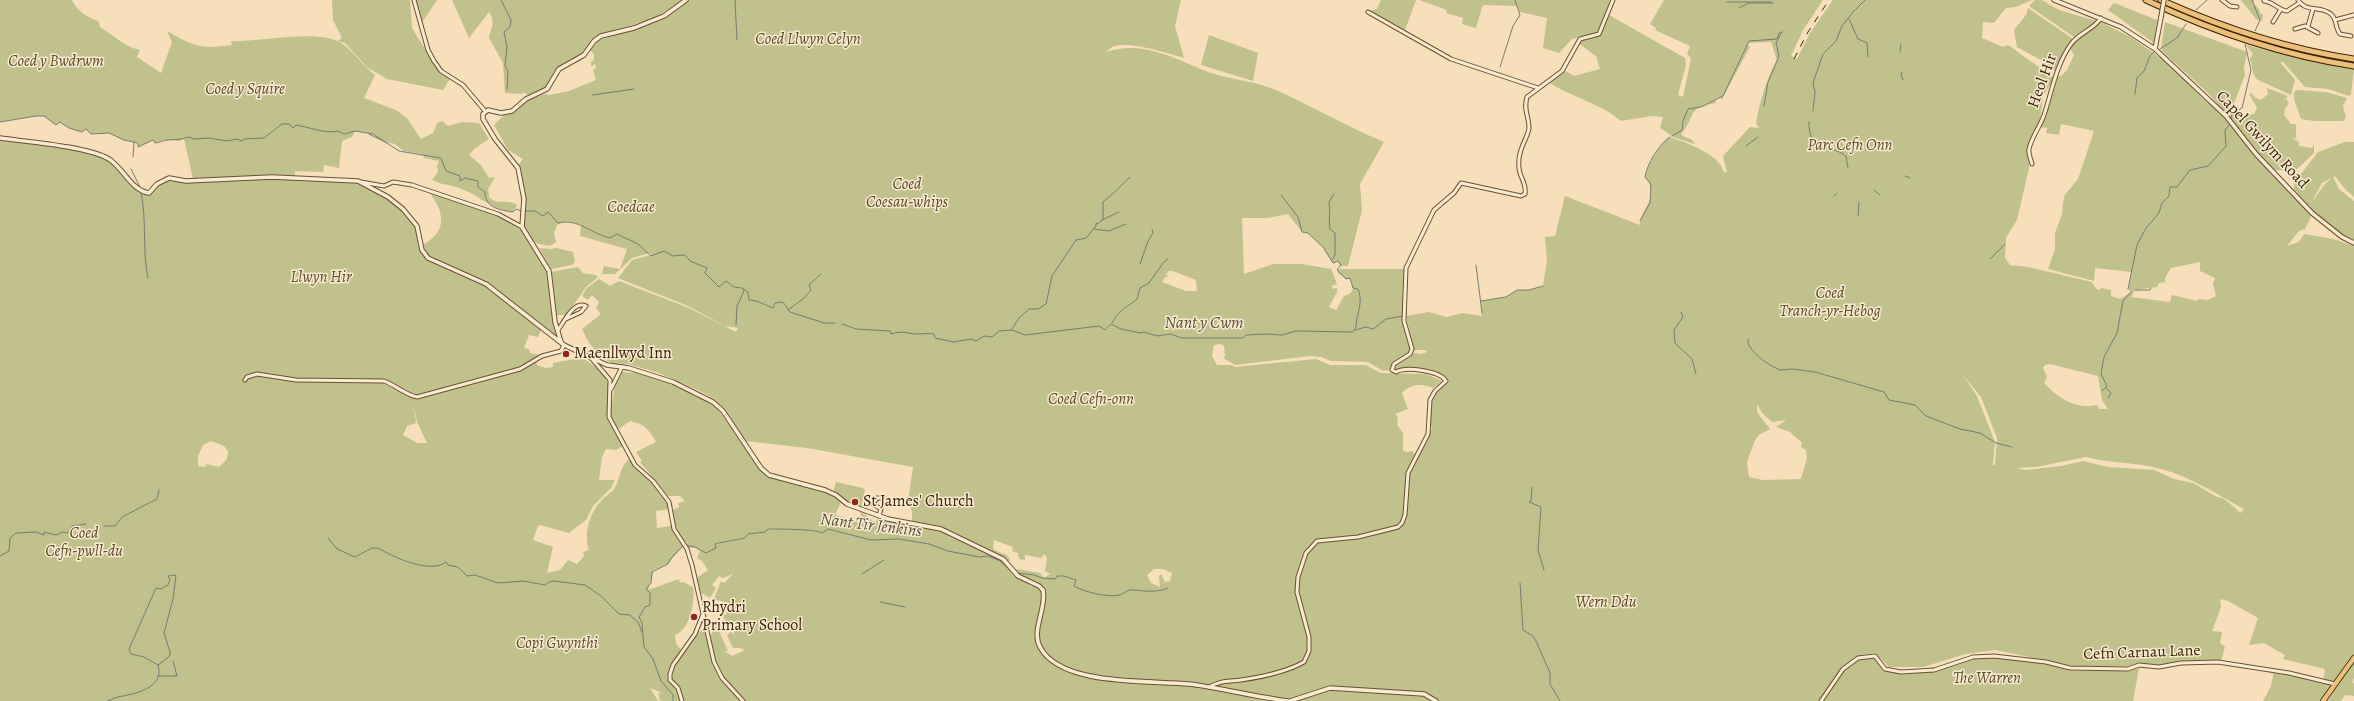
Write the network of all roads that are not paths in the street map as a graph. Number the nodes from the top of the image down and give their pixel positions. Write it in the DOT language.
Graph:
graph roads {
  1 [pos="414,0"];
  2 [pos="686,0"];
  3 [pos="1613,0"];
  4 [pos="2054,0"];
  5 [pos="2146,0"];
  6 [pos="2161,0"];
  7 [pos="2164,0"];
  8 [pos="2222,0"];
  9 [pos="2264,1"];
  10 [pos="2298,1"];
  11 [pos="2237,7"];
  12 [pos="2281,9"];
  13 [pos="2313,9"];
  14 [pos="1368,12"];
  15 [pos="2354,15"];
  16 [pos="2100,18"];
  17 [pos="2335,20"];
  18 [pos="2273,22"];
  19 [pos="2308,26"];
  20 [pos="2295,29"];
  21 [pos="2318,33"];
  22 [pos="2351,36"];
  23 [pos="2155,49"];
  24 [pos="2354,59"];
  25 [pos="2354,66"];
  26 [pos="1538,88"];
  27 [pos="484,112"];
  28 [pos="0,138"];
  29 [pos="2032,164"];
  30 [pos="358,181"];
  31 [pos="522,227"];
  32 [pos="2354,243"];
  33 [pos="566,319"];
  34 [pos="558,330"];
  35 [pos="563,343"];
  36 [pos="591,357"];
  37 [pos="622,367"];
  38 [pos="245,380"];
  39 [pos="611,390"];
  40 [pos="884,498"];
  41 [pos="879,516"];
  42 [pos="703,614"];
  43 [pos="2353,661"];
  44 [pos="1220,682"];
  45 [pos="2326,683"];
  46 [pos="2335,684"];
  47 [pos="1209,687"];
  48 [pos="1228,691"];
  49 [pos="2330,691"];
  50 [pos="682,701"];
  51 [pos="743,701"];
  52 [pos="1289,701"];
  53 [pos="1436,701"];
  54 [pos="1821,701"];
  55 [pos="2324,701"];
  1 -- 27 [label="street"];
  2 -- 27 [label="street"];
  3 -- 26 [label="street"];
  4 -- 16 [label="street, Capel Gwilym Road"];
  5 -- 25 [label="highway"];
  6 -- 24 [label="highway"];
  7 -- 23 [label="street, bridge"];
  8 -- 11 [label="street"];
  9 -- 12 [label="street"];
  10 -- 12 [label="street"];
  10 -- 13 [label="street"];
  12 -- 18 [label="street"];
  13 -- 17 [label="street"];
  13 -- 19 [label="street"];
  14 -- 26 [label="street"];
  15 -- 17 [label="street"];
  16 -- 23 [label="street, Capel Gwilym Road"];
  16 -- 29 [label="street, Heol Hir"];
  17 -- 22 [label="street"];
  19 -- 20 [label="street"];
  19 -- 21 [label="street"];
  23 -- 32 [label="street, Capel Gwilym Road"];
  26 -- 44 [label="street"];
  27 -- 31 [label="street"];
  28 -- 30 [label="street"];
  30 -- 31 [label="street"];
  30 -- 35 [label="street"];
  31 -- 34 [label="street"];
  33 -- 33 [label="street"];
  33 -- 34 [label="street"];
  34 -- 35 [label="street"];
  35 -- 36 [label="street"];
  35 -- 38 [label="street"];
  36 -- 37 [label="street"];
  36 -- 39 [label="street"];
  37 -- 39 [label="street"];
  37 -- 41 [label="street"];
  39 -- 42 [label="street"];
  40 -- 41 [label="street"];
  41 -- 47 [label="street"];
  42 -- 50 [label="street"];
  42 -- 51 [label="street"];
  43 -- 46 [label="main road"];
  44 -- 47 [label="street"];
  44 -- 48 [label="street"];
  45 -- 46 [label="street, Cefn Carnau Lane"];
  45 -- 49 [label="street"];
  45 -- 54 [label="street, Cefn Carnau Lane"];
  46 -- 49 [label="main road"];
  47 -- 48 [label="street"];
  48 -- 52 [label="street"];
  49 -- 55 [label="main road"];
  52 -- 53 [label="street"];
}
